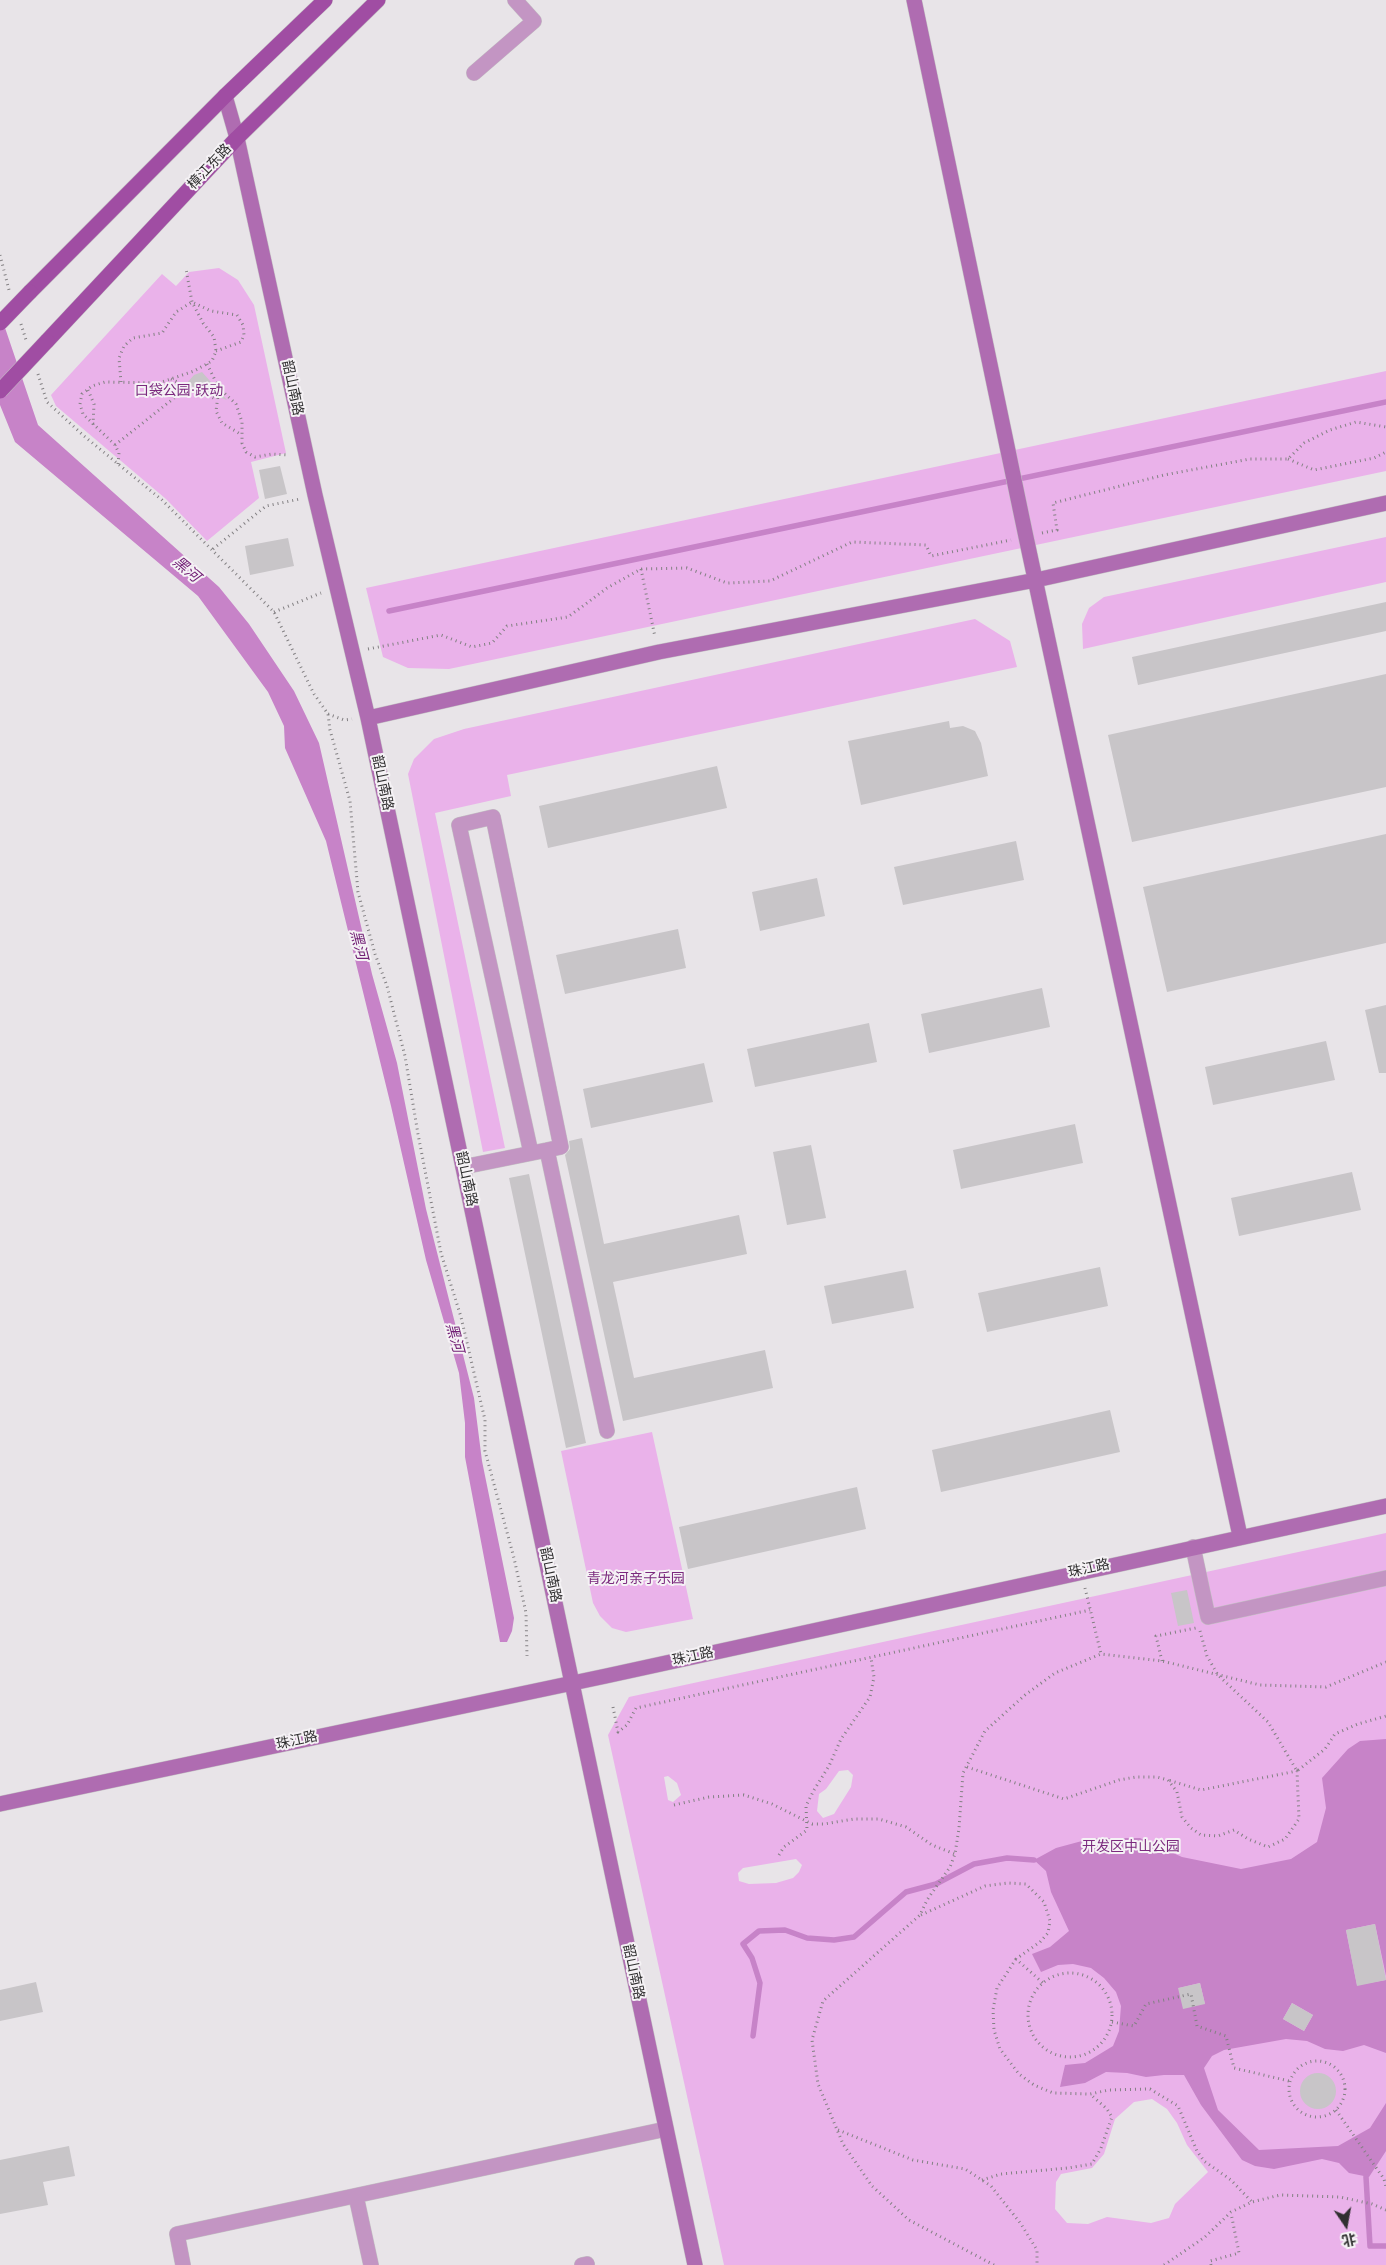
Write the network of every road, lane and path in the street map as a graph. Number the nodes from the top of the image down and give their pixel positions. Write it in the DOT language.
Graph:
graph roads {
  1 [pos="325,0"];
  2 [pos="378,0"];
  3 [pos="515,0"];
  4 [pos="914,0"];
  5 [pos="474,73"];
  6 [pos="225,96"];
  7 [pos="236,138"];
  8 [pos="0,255"];
  9 [pos="186,269"];
  10 [pos="10,292"];
  11 [pos="192,302"];
  12 [pos="19,319"];
  13 [pos="0,323"];
  14 [pos="28,347"];
  15 [pos="216,351"];
  16 [pos="208,364"];
  17 [pos="35,365"];
  18 [pos="171,379"];
  19 [pos="121,382"];
  20 [pos="188,388"];
  21 [pos="219,388"];
  22 [pos="88,390"];
  23 [pos="0,391"];
  24 [pos="216,399"];
  25 [pos="92,424"];
  26 [pos="1386,427"];
  27 [pos="242,435"];
  28 [pos="115,445"];
  29 [pos="1386,452"];
  30 [pos="306,454"];
  31 [pos="1288,459"];
  32 [pos="118,464"];
  33 [pos="315,495"];
  34 [pos="1386,503"];
  35 [pos="1026,537"];
  36 [pos="213,549"];
  37 [pos="642,569"];
  38 [pos="1036,580"];
  39 [pos="338,587"];
  40 [pos="274,612"];
  41 [pos="659,652"];
  42 [pos="353,653"];
  43 [pos="328,714"];
  44 [pos="368,718"];
  45 [pos="547,1150"];
  46 [pos="531,1153"];
  47 [pos="463,1167"];
  48 [pos="607,1431"];
  49 [pos="1386,1506"];
  50 [pos="1240,1536"];
  51 [pos="1194,1546"];
  52 [pos="1081,1571"];
  53 [pos="1386,1578"];
  54 [pos="1090,1610"];
  55 [pos="1101,1654"];
  56 [pos="526,1656"];
  57 [pos="871,1658"];
  58 [pos="1162,1661"];
  59 [pos="1386,1662"];
  60 [pos="1218,1675"];
  61 [pos="572,1683"];
  62 [pos="613,1707"];
  63 [pos="1386,1716"];
  64 [pos="967,1767"];
  65 [pos="1297,1771"];
  66 [pos="1168,1780"];
  67 [pos="0,1804"];
  68 [pos="674,1805"];
  69 [pos="808,1822"];
  70 [pos="956,1854"];
  71 [pos="779,1855"];
  72 [pos="920,1915"];
  73 [pos="1016,1959"];
  74 [pos="1043,1983"];
  75 [pos="1112,2022"];
  76 [pos="1290,2081"];
  77 [pos="1090,2094"];
  78 [pos="1336,2110"];
  79 [pos="666,2129"];
  80 [pos="837,2129"];
  81 [pos="1385,2179"];
  82 [pos="982,2180"];
  83 [pos="1386,2187"];
  84 [pos="356,2196"];
  85 [pos="1252,2202"];
  86 [pos="1386,2210"];
  87 [pos="1231,2212"];
  88 [pos="183,2265"];
  89 [pos="371,2265"];
  90 [pos="695,2265"];
  91 [pos="994,2265"];
  92 [pos="1038,2265"];
  93 [pos="1164,2265"];
  94 [pos="1211,2265"];
  1 -- 6 [label="main road"];
  2 -- 7 [label="main road, 樟江东路"];
  3 -- 5 [label="street"];
  4 -- 35 [label="street"];
  6 -- 7 [label="street, 韶山南路"];
  6 -- 13 [label="main road, bridge"];
  7 -- 23 [label="main road, 樟江东路, bridge"];
  7 -- 30 [label="street, 韶山南路"];
  8 -- 10 [label="path"];
  9 -- 11 [label="path"];
  11 -- 15 [label="path"];
  11 -- 15 [label="path"];
  11 -- 19 [label="path"];
  12 -- 14 [label="path"];
  15 -- 16 [label="path"];
  16 -- 18 [label="path"];
  16 -- 21 [label="path"];
  17 -- 32 [label="path"];
  18 -- 19 [label="path"];
  18 -- 20 [label="path"];
  19 -- 22 [label="path"];
  20 -- 24 [label="path"];
  20 -- 28 [label="path"];
  21 -- 24 [label="path"];
  21 -- 27 [label="path"];
  22 -- 25 [label="path"];
  22 -- 25 [label="path"];
  24 -- 27 [label="path"];
  25 -- 28 [label="path"];
  26 -- 31 [label="path"];
  27 -- 30 [label="path"];
  28 -- 32 [label="path"];
  29 -- 31 [label="path"];
  30 -- 33 [label="street, 韶山南路"];
  31 -- 35 [label="path"];
  32 -- 36 [label="path"];
  33 -- 36 [label="path"];
  33 -- 39 [label="street, 韶山南路"];
  34 -- 38 [label="street"];
  35 -- 37 [label="path"];
  35 -- 38 [label="street"];
  36 -- 40 [label="path"];
  37 -- 41 [label="path"];
  37 -- 42 [label="path"];
  38 -- 41 [label="street"];
  38 -- 50 [label="street"];
  39 -- 40 [label="path"];
  39 -- 42 [label="street, 韶山南路"];
  40 -- 43 [label="path"];
  41 -- 44 [label="street"];
  42 -- 44 [label="street, 韶山南路"];
  43 -- 44 [label="path"];
  43 -- 56 [label="path"];
  44 -- 47 [label="street, 韶山南路"];
  45 -- 46 [label="street"];
  45 -- 46 [label="street"];
  45 -- 48 [label="street"];
  46 -- 47 [label="street"];
  47 -- 61 [label="street, 韶山南路"];
  49 -- 50 [label="street, 珠江路"];
  50 -- 51 [label="street, 珠江路"];
  51 -- 52 [label="street, 珠江路"];
  51 -- 53 [label="street"];
  52 -- 54 [label="path"];
  52 -- 61 [label="street, 珠江路"];
  54 -- 55 [label="path"];
  54 -- 57 [label="path"];
  55 -- 58 [label="path"];
  55 -- 64 [label="path"];
  57 -- 62 [label="path"];
  57 -- 69 [label="path"];
  58 -- 60 [label="path"];
  58 -- 60 [label="path"];
  59 -- 60 [label="path"];
  60 -- 65 [label="path"];
  61 -- 67 [label="street, 珠江路"];
  61 -- 79 [label="street, 韶山南路"];
  63 -- 65 [label="path"];
  64 -- 66 [label="path"];
  64 -- 70 [label="path"];
  65 -- 66 [label="path"];
  65 -- 66 [label="path"];
  68 -- 69 [label="path"];
  69 -- 70 [label="path"];
  69 -- 71 [label="path"];
  70 -- 72 [label="path"];
  72 -- 73 [label="path"];
  72 -- 80 [label="path"];
  73 -- 74 [label="path"];
  73 -- 77 [label="path"];
  74 -- 75 [label="path"];
  74 -- 75 [label="path"];
  75 -- 76 [label="path"];
  76 -- 78 [label="path"];
  76 -- 78 [label="path"];
  77 -- 82 [label="path"];
  77 -- 85 [label="path"];
  78 -- 81 [label="path"];
  79 -- 84 [label="street"];
  79 -- 90 [label="street, 韶山南路"];
  80 -- 82 [label="path"];
  80 -- 91 [label="path"];
  81 -- 83 [label="path"];
  82 -- 92 [label="path"];
  84 -- 88 [label="street"];
  84 -- 89 [label="street"];
  85 -- 86 [label="path"];
  85 -- 87 [label="path"];
  87 -- 93 [label="path"];
  87 -- 94 [label="path"];
}
